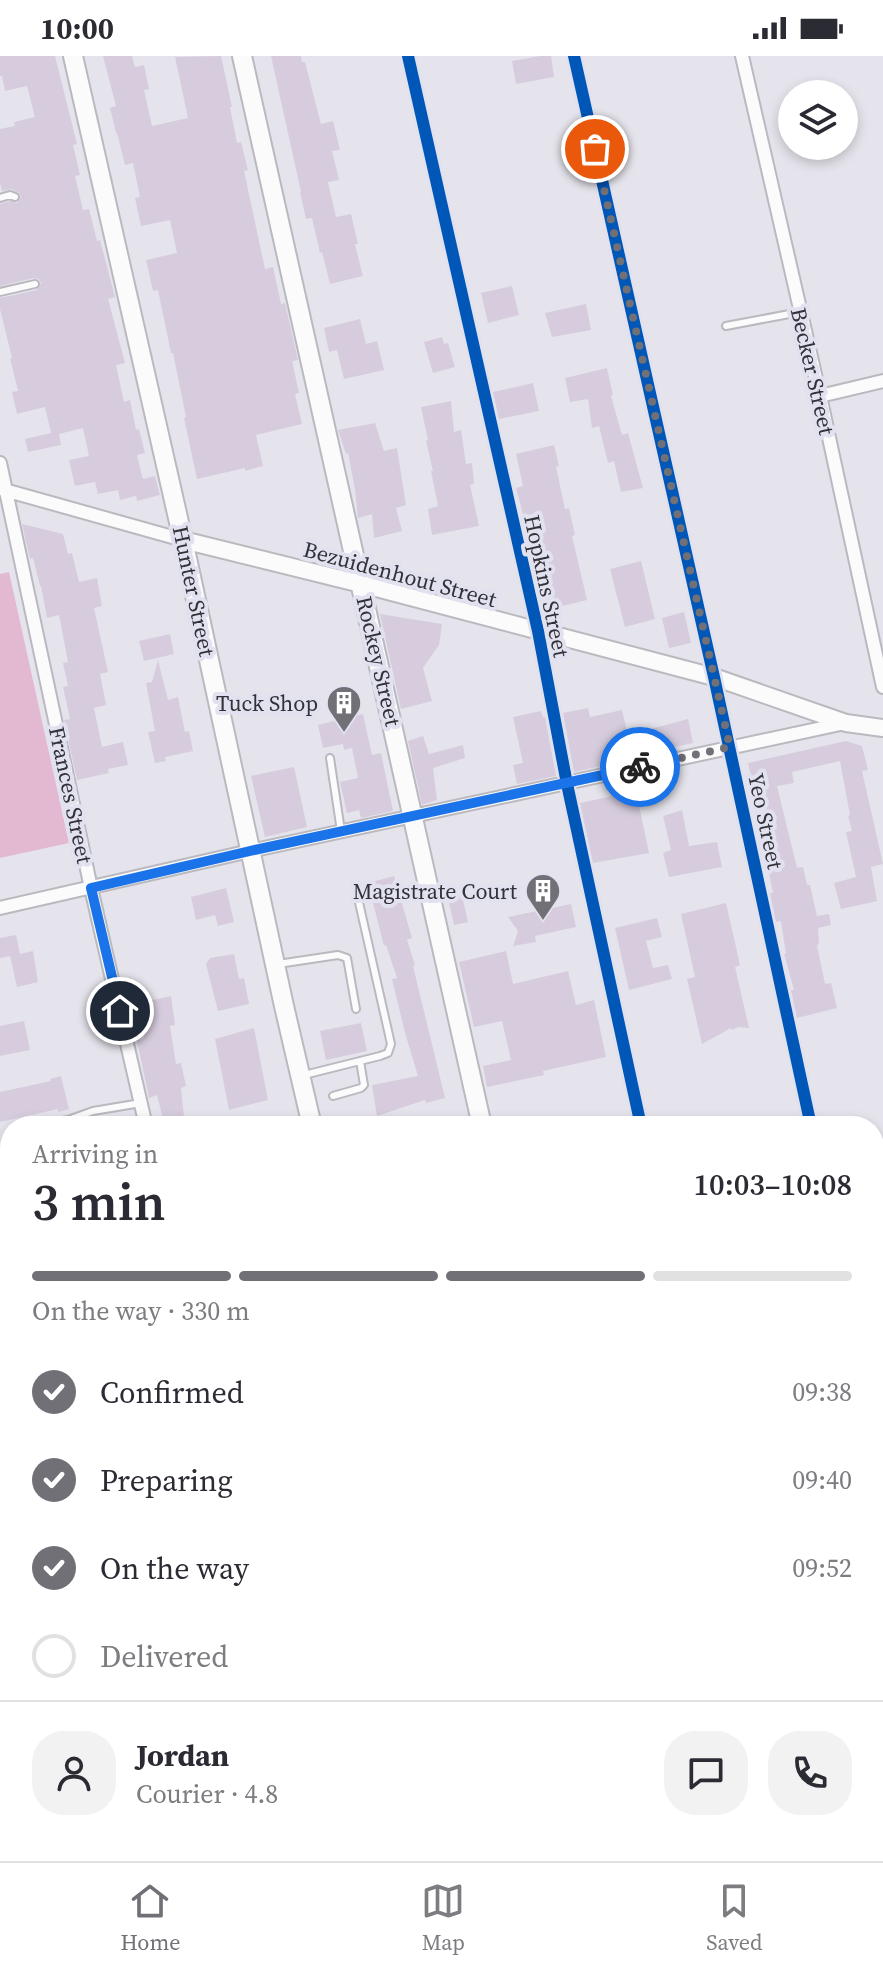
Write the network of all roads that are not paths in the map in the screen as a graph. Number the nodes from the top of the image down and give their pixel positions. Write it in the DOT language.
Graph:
graph roads {
  1 [pos="73,56"];
  2 [pos="242,56"];
  3 [pos="408,56"];
  4 [pos="574,56"];
  5 [pos="742,56"];
  6 [pos="15,197"];
  7 [pos="0,198"];
  8 [pos="35,284"];
  9 [pos="0,292"];
  10 [pos="800,312"];
  11 [pos="726,326"];
  12 [pos="883,381"];
  13 [pos="820,396"];
  14 [pos="0,463"];
  15 [pos="3,489"];
  16 [pos="183,540"];
  17 [pos="361,584"];
  18 [pos="538,631"];
  19 [pos="714,677"];
  20 [pos="883,687"];
  21 [pos="846,723"];
  22 [pos="883,728"];
  23 [pos="730,747"];
  24 [pos="330,758"];
  25 [pos="567,784"];
  26 [pos="413,816"];
  27 [pos="341,831"];
  28 [pos="250,851"];
  29 [pos="91,888"];
  30 [pos="358,898"];
  31 [pos="0,908"];
  32 [pos="275,964"];
  33 [pos="356,1009"];
  34 [pos="360,1061"];
  35 [pos="300,1075"];
  36 [pos="333,1096"];
  37 [pos="141,1103"];
  38 [pos="79,1116"];
  39 [pos="144,1116"];
  40 [pos="310,1116"];
  41 [pos="480,1116"];
  42 [pos="639,1116"];
  43 [pos="809,1116"];
  1 -- 16 [label="main road, Hunter Street"];
  2 -- 17 [label="main road, Rockey Street"];
  3 -- 18 [label="street, Hopkins Street"];
  4 -- 19 [label="street, Yeo Street"];
  5 -- 10 [label="street, Becker Street"];
  6 -- 7 [label="lane"];
  8 -- 9 [label="lane"];
  10 -- 11 [label="lane"];
  10 -- 13 [label="street, Becker Street"];
  12 -- 13 [label="street"];
  13 -- 20 [label="street, Becker Street"];
  14 -- 15 [label="street, Frances Street"];
  15 -- 16 [label="street, Bezuidenhout Street"];
  15 -- 29 [label="street, Frances Street"];
  16 -- 17 [label="street, Bezuidenhout Street"];
  16 -- 28 [label="main road, Hunter Street"];
  17 -- 18 [label="street, Bezuidenhout Street"];
  17 -- 26 [label="main road, Rockey Street"];
  18 -- 19 [label="street, Bezuidenhout Street"];
  18 -- 25 [label="street, Hopkins Street"];
  19 -- 21 [label="street, Bezuidenhout Street"];
  19 -- 23 [label="street, Yeo Street"];
  21 -- 22 [label="street, Bezuidenhout Street"];
  21 -- 23 [label="street"];
  23 -- 25 [label="street"];
  23 -- 43 [label="street, Yeo Street"];
  24 -- 27 [label="lane"];
  25 -- 26 [label="street"];
  25 -- 42 [label="street, Hopkins Street"];
  26 -- 27 [label="street"];
  26 -- 41 [label="main road, Rockey Street"];
  27 -- 28 [label="street"];
  28 -- 29 [label="street"];
  28 -- 32 [label="main road, Hunter Street"];
  29 -- 31 [label="street"];
  29 -- 37 [label="street, Frances Street"];
  30 -- 34 [label="lane"];
  32 -- 33 [label="lane"];
  32 -- 35 [label="main road, Hunter Street"];
  34 -- 35 [label="lane"];
  34 -- 36 [label="lane"];
  35 -- 40 [label="main road, Hunter Street"];
  37 -- 38 [label="lane"];
  37 -- 39 [label="street, Frances Street"];
}
